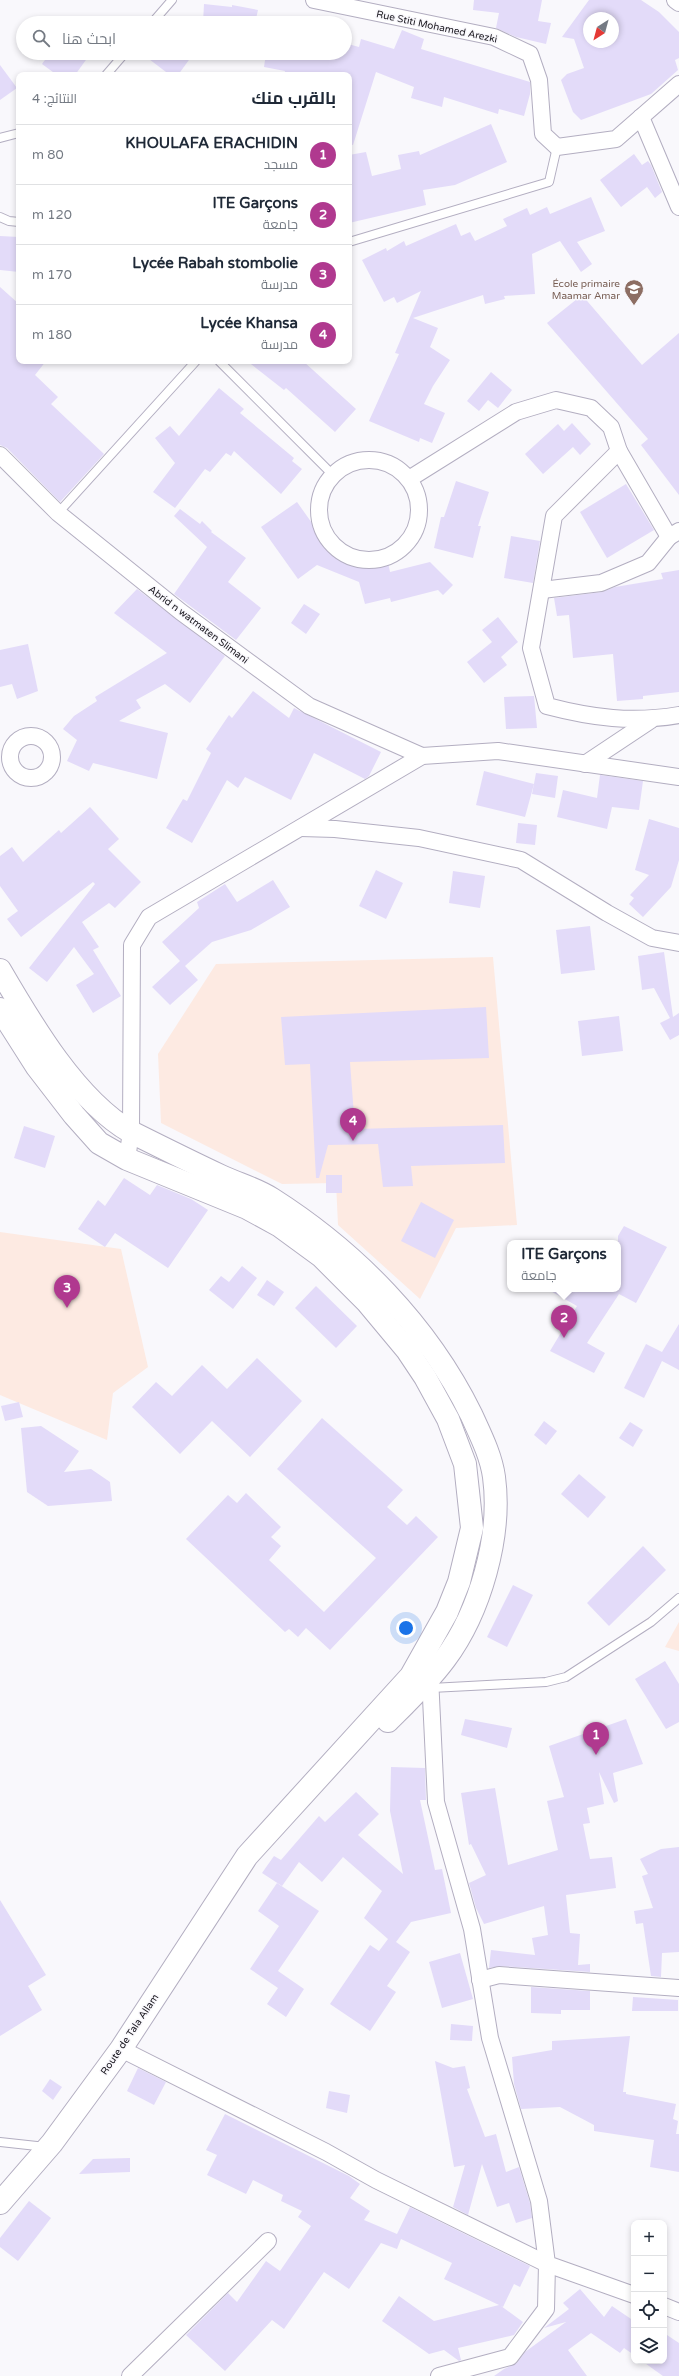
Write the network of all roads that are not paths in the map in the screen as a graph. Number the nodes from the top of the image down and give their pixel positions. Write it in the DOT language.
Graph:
graph roads {
  1 [pos="172,0"];
  2 [pos="314,0"];
  3 [pos="675,0"];
  4 [pos="679,3"];
  5 [pos="158,16"];
  6 [pos="119,60"];
  7 [pos="109,72"];
  8 [pos="679,84"];
  9 [pos="641,117"];
  10 [pos="16,134"];
  11 [pos="0,138"];
  12 [pos="557,147"];
  13 [pos="679,207"];
  14 [pos="0,217"];
  15 [pos="16,222"];
  16 [pos="352,241"];
  17 [pos="193,364"];
  18 [pos="222,364"];
  19 [pos="619,451"];
  20 [pos="0,455"];
  21 [pos="333,475"];
  22 [pos="409,479"];
  23 [pos="58,513"];
  24 [pos="674,534"];
  25 [pos="542,590"];
  26 [pos="679,715"];
  27 [pos="651,720"];
  28 [pos="422,756"];
  29 [pos="585,764"];
  30 [pos="679,778"];
  31 [pos="301,828"];
  32 [pos="679,943"];
  33 [pos="0,970"];
  34 [pos="0,1010"];
  35 [pos="131,1132"];
  36 [pos="127,1159"];
  37 [pos="679,1598"];
  38 [pos="427,1675"];
  39 [pos="480,1980"];
  40 [pos="679,1988"];
  41 [pos="121,2049"];
  42 [pos="0,2142"];
  43 [pos="49,2147"];
  44 [pos="0,2203"];
  45 [pos="268,2241"];
  46 [pos="547,2264"];
  47 [pos="631,2294"];
  48 [pos="667,2307"];
  49 [pos="679,2312"];
  50 [pos="130,2376"];
  51 [pos="439,2376"];
  1 -- 5 [label="lane"];
  2 -- 12 [label="street, Rue Stiti Mohamed Arezki"];
  3 -- 4 [label="street"];
  6 -- 7 [label="lane"];
  8 -- 9 [label="street"];
  9 -- 12 [label="street"];
  9 -- 13 [label="street"];
  10 -- 11 [label="lane"];
  12 -- 16 [label="lane"];
  14 -- 15 [label="lane"];
  17 -- 23 [label="lane"];
  18 -- 21 [label="lane"];
  19 -- 22 [label="street"];
  19 -- 24 [label="street"];
  19 -- 25 [label="street"];
  20 -- 23 [label="street, Abrid n watmaten Slimani"];
  21 -- 22 [label="street"];
  21 -- 22 [label="street"];
  23 -- 28 [label="street, Abrid n watmaten Slimani"];
  24 -- 25 [label="street"];
  25 -- 27 [label="street"];
  26 -- 27 [label="street"];
  27 -- 29 [label="street"];
  28 -- 29 [label="street"];
  28 -- 31 [label="street"];
  29 -- 30 [label="street"];
  31 -- 32 [label="street"];
  31 -- 35 [label="street"];
  33 -- 35 [label="main road"];
  34 -- 36 [label="main road"];
  35 -- 36 [label="street"];
  35 -- 38 [label="main road"];
  36 -- 38 [label="main road"];
  37 -- 38 [label="lane"];
  38 -- 39 [label="street"];
  38 -- 41 [label="main road, Route de Tala Allam"];
  39 -- 40 [label="street"];
  39 -- 46 [label="street"];
  41 -- 43 [label="main road, Route de Tala Allam"];
  41 -- 46 [label="street"];
  42 -- 43 [label="lane"];
  43 -- 44 [label="main road, Route de Tala Allam"];
  45 -- 50 [label="street"];
  46 -- 47 [label="street"];
  46 -- 51 [label="street"];
  48 -- 49 [label="street"];
}
